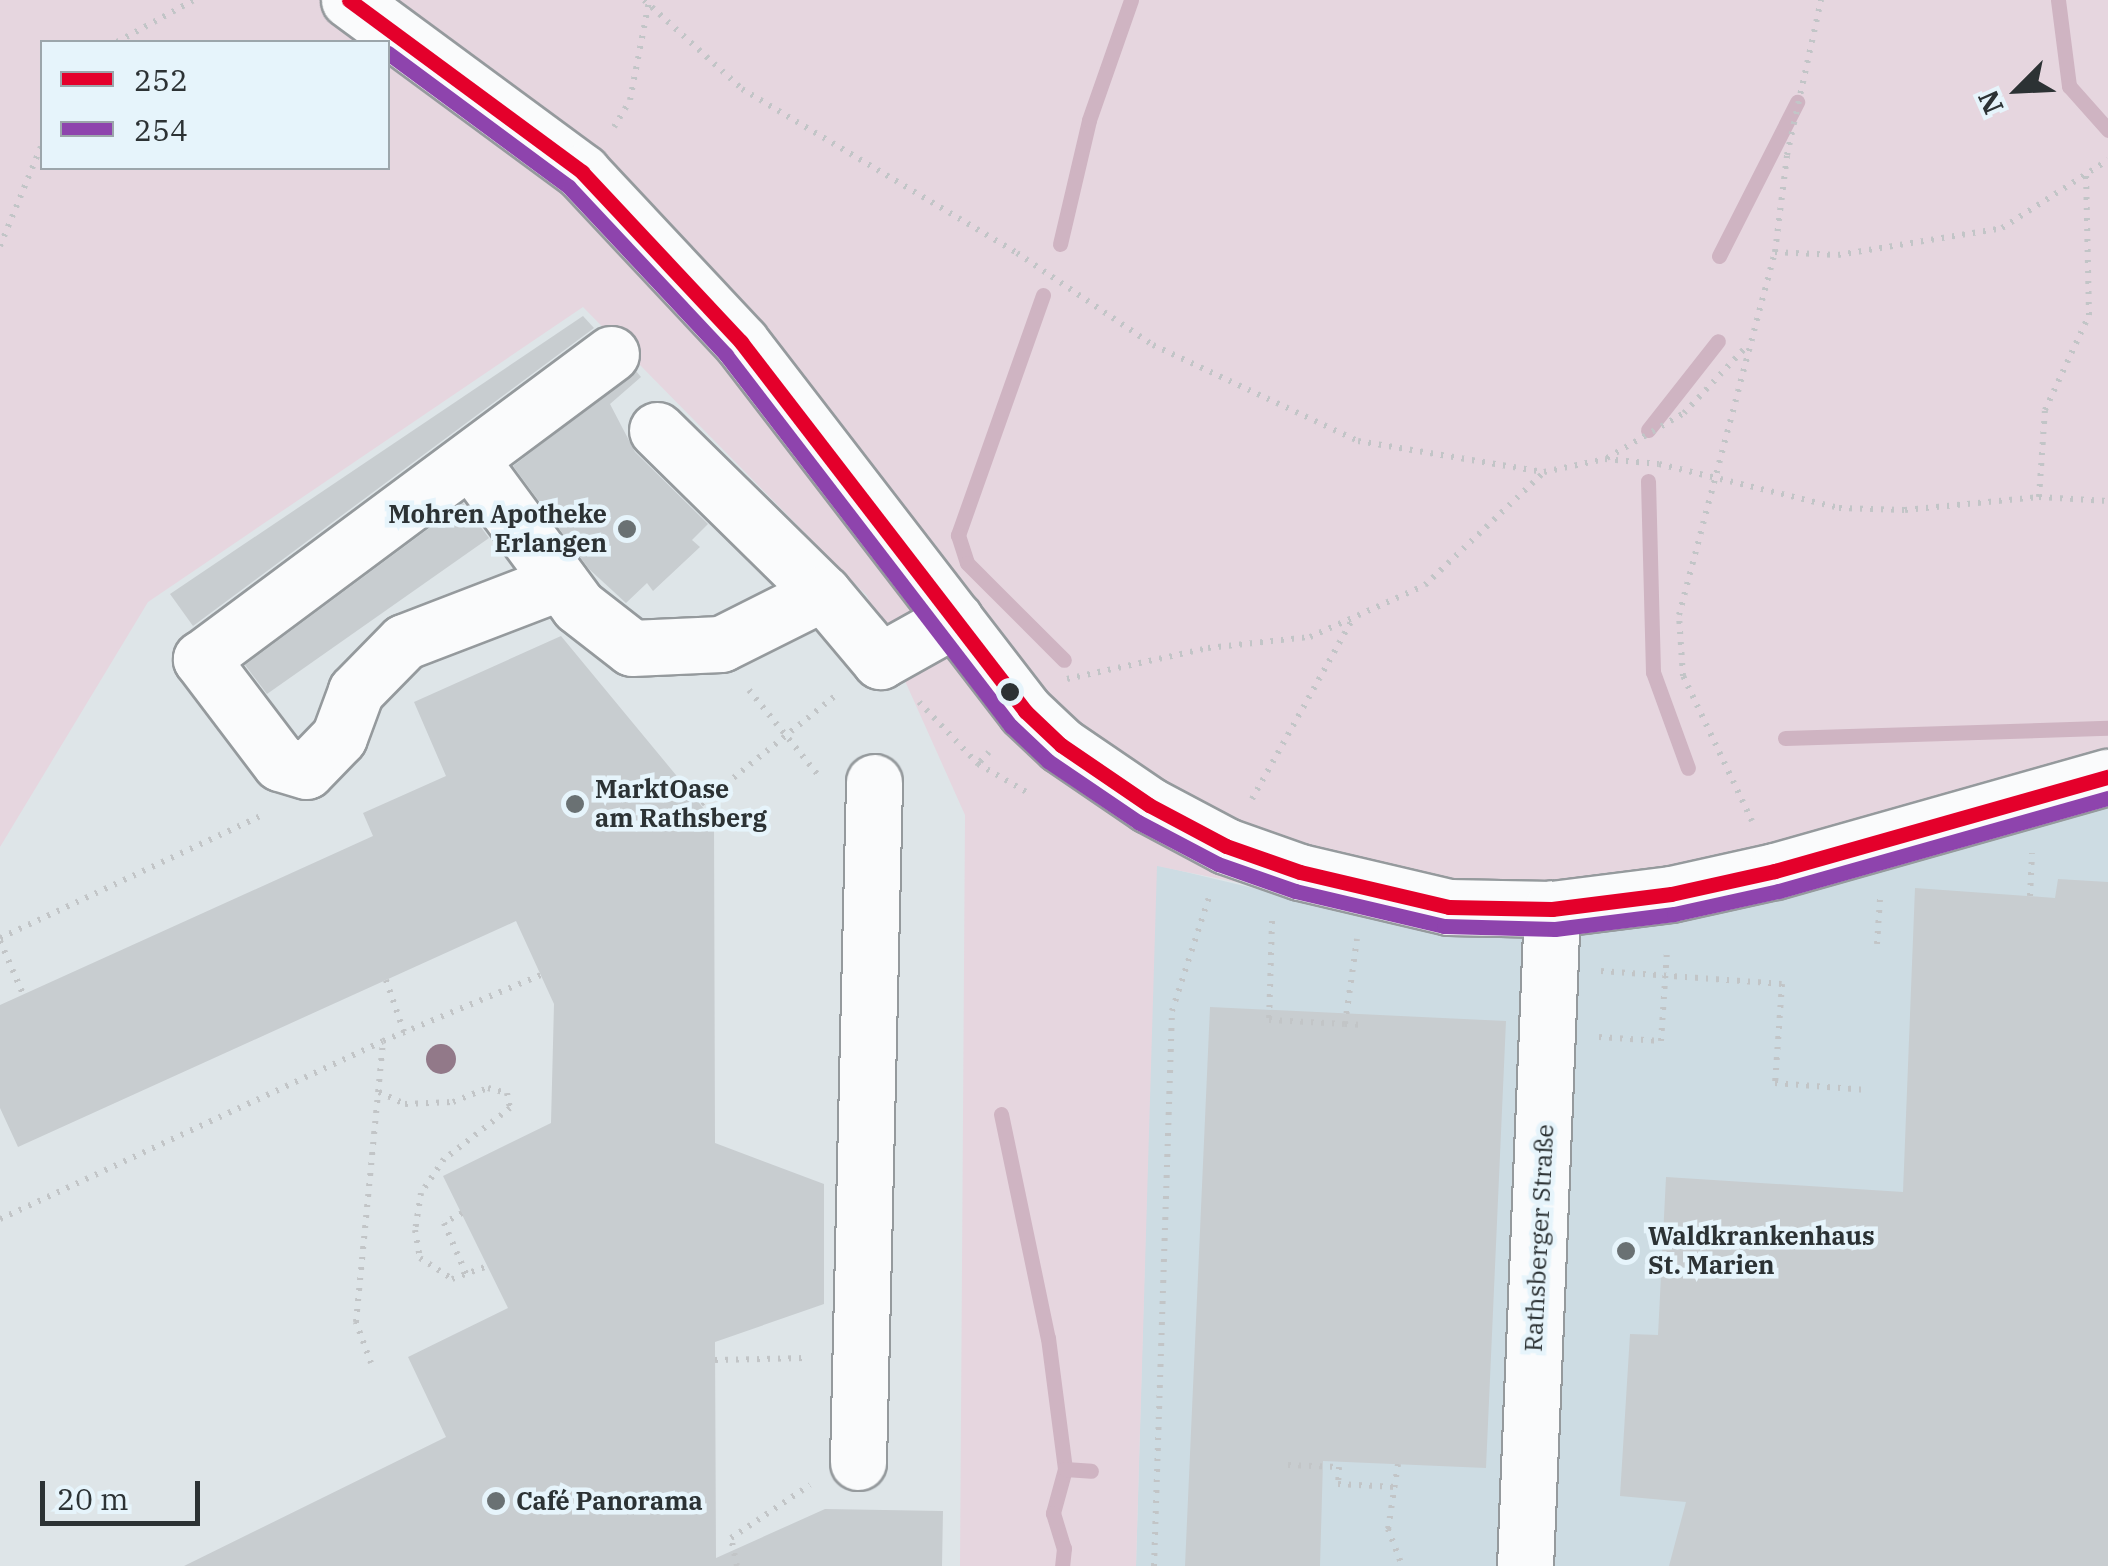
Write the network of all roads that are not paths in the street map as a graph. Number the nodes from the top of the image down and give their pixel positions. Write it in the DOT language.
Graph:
graph roads {
  1 [pos="349,0"];
  2 [pos="610,354"];
  3 [pos="657,430"];
  4 [pos="472,462"];
  5 [pos="560,582"];
  6 [pos="822,593"];
  7 [pos="955,618"];
  8 [pos="2108,776"];
  9 [pos="848,783"];
  10 [pos="1552,909"];
  11 [pos="836,1472"];
  12 [pos="1525,1566"];
  1 -- 7 [label="street"];
  2 -- 4 [label="street"];
  3 -- 6 [label="street"];
  4 -- 5 [label="street"];
  4 -- 5 [label="street"];
  5 -- 6 [label="street"];
  6 -- 7 [label="street"];
  7 -- 10 [label="street"];
  8 -- 10 [label="street"];
  9 -- 11 [label="street"];
  10 -- 12 [label="street, Rathsberger Straße"];
}
